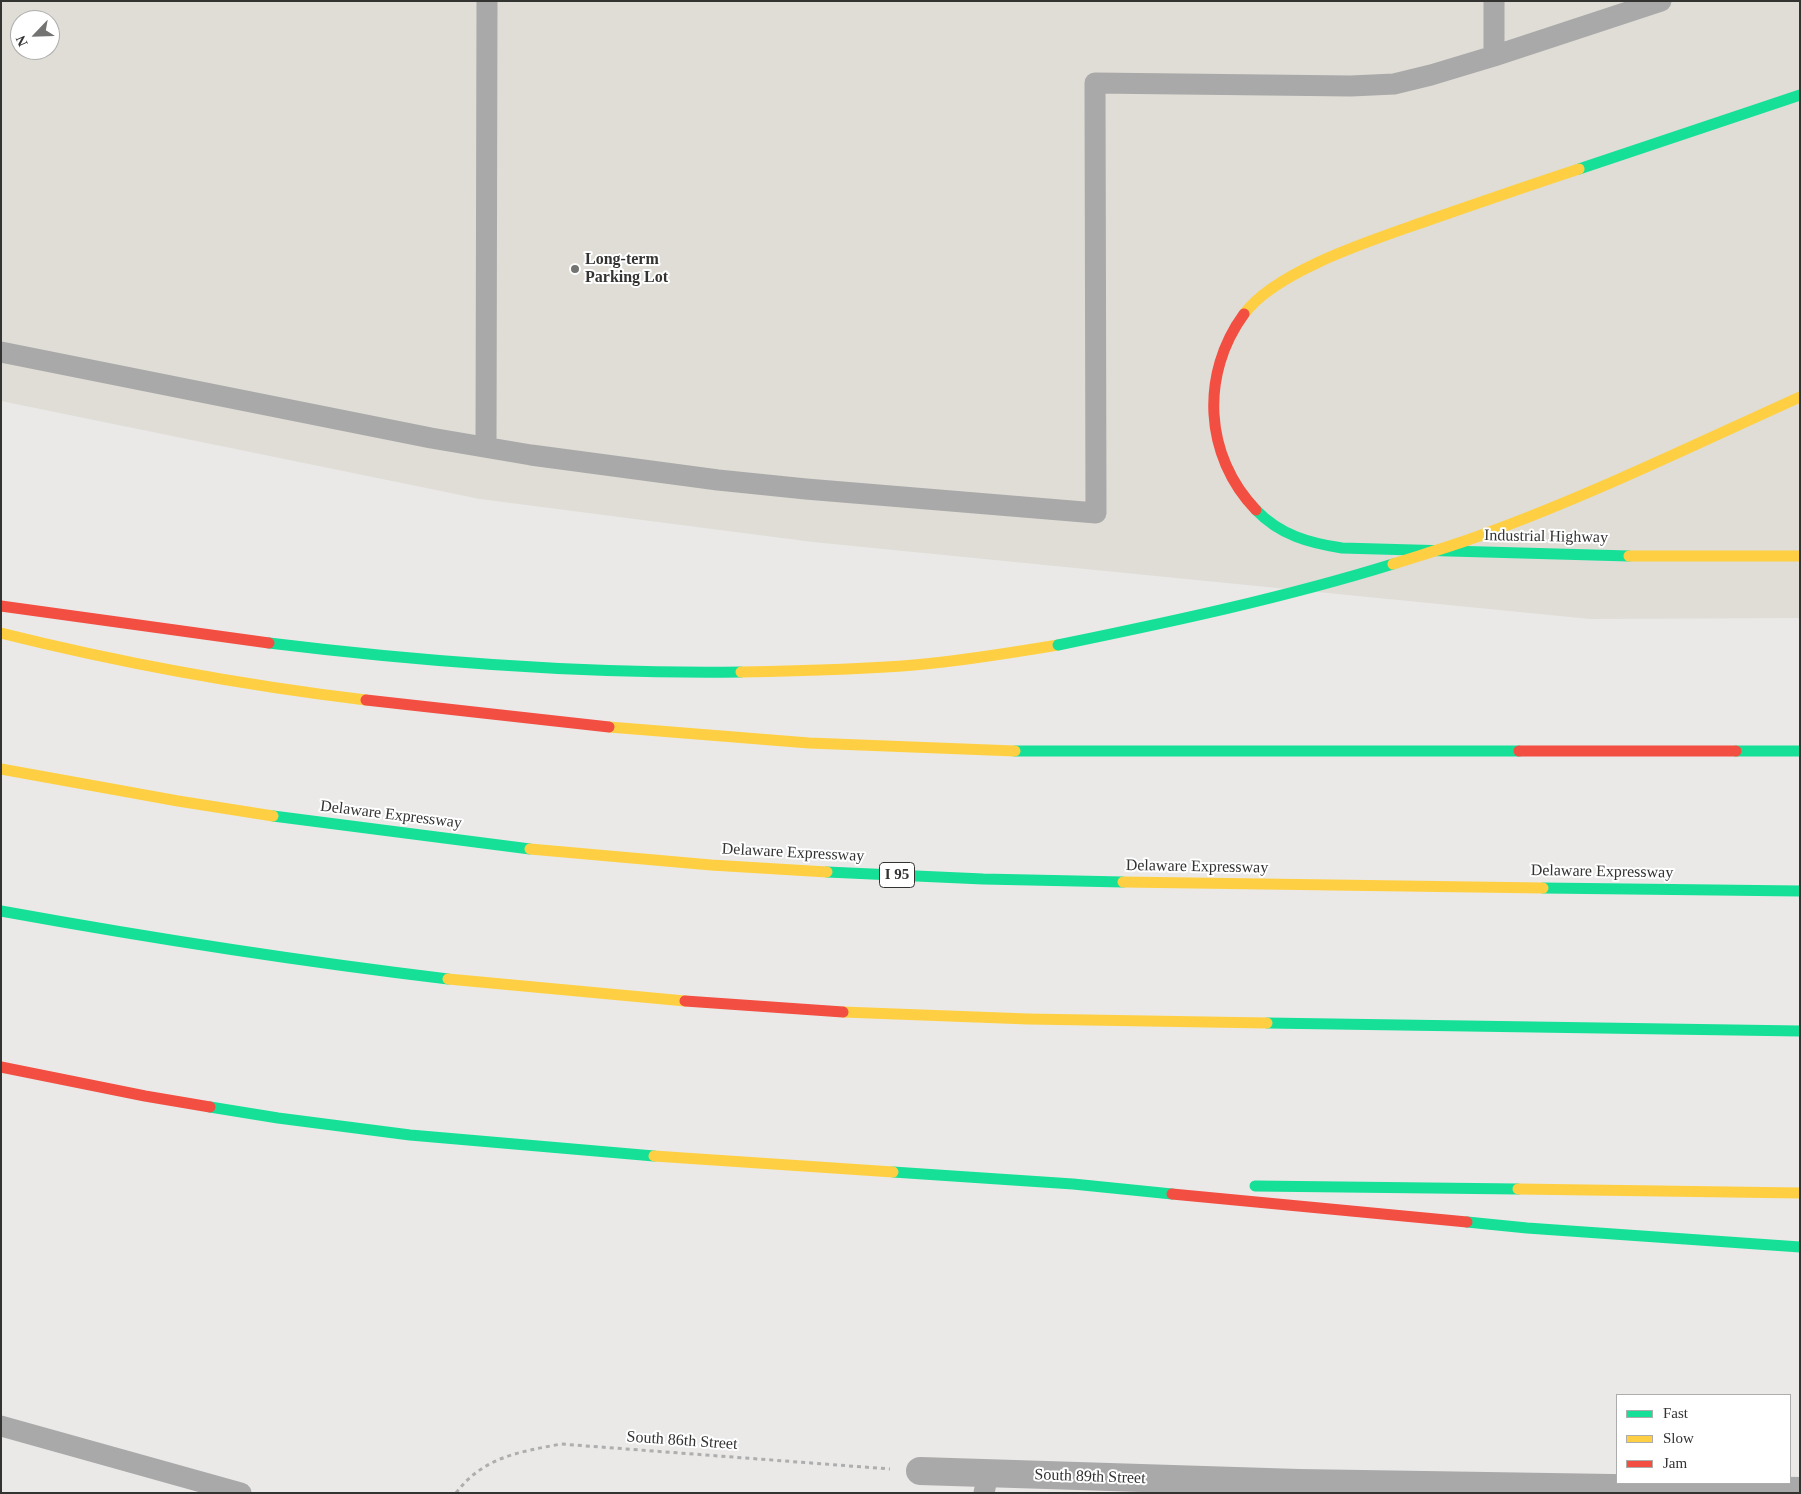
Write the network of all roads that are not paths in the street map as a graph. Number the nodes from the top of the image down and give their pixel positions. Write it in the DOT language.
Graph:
graph roads {
  1 [pos="487,1"];
  2 [pos="1494,1"];
  3 [pos="1661,1"];
  4 [pos="1494,56"];
  5 [pos="1800,95"];
  6 [pos="1,352"];
  7 [pos="1800,389"];
  8 [pos="1800,397"];
  9 [pos="1717,434"];
  10 [pos="486,447"];
  11 [pos="1800,556"];
  12 [pos="1,606"];
  13 [pos="1,633"];
  14 [pos="1800,752"];
  15 [pos="1,770"];
  16 [pos="1800,891"];
  17 [pos="1,911"];
  18 [pos="1800,1031"];
  19 [pos="1,1066"];
  20 [pos="1074,1184"];
  21 [pos="1202,1186"];
  22 [pos="1241,1186"];
  23 [pos="1800,1193"];
  24 [pos="1800,1247"];
  25 [pos="1,1426"];
  26 [pos="920,1471"];
  27 [pos="986,1483"];
  28 [pos="1090,1485"];
  29 [pos="1183,1486"];
  30 [pos="1298,1488"];
  31 [pos="1392,1489"];
  32 [pos="1478,1489"];
  33 [pos="1800,1491"];
  34 [pos="241,1493"];
  1 -- 10 [label="lane"];
  2 -- 4 [label="lane"];
  3 -- 4 [label="lane"];
  4 -- 10 [label="lane"];
  5 -- 11 [label="main road, Industrial Highway"];
  6 -- 10 [label="lane"];
  7 -- 9 [label="main road, bridge"];
  8 -- 9 [label="main road, bridge"];
  9 -- 12 [label="main road, bridge"];
  13 -- 14 [label="main road"];
  15 -- 16 [label="main road, Delaware Expressway / I 95"];
  17 -- 18 [label="main road"];
  19 -- 20 [label="main road"];
  20 -- 21 [label="main road"];
  20 -- 24 [label="main road"];
  22 -- 23 [label="main road"];
  25 -- 34 [label="lane"];
  26 -- 27 [label="street, South 89th Street"];
  27 -- 28 [label="street, South 89th Street"];
  28 -- 29 [label="street, South 89th Street"];
  29 -- 30 [label="street, South 89th Street"];
  30 -- 31 [label="street, South 89th Street"];
  31 -- 32 [label="street, South 89th Street"];
  32 -- 33 [label="street, South 89th Street"];
}
